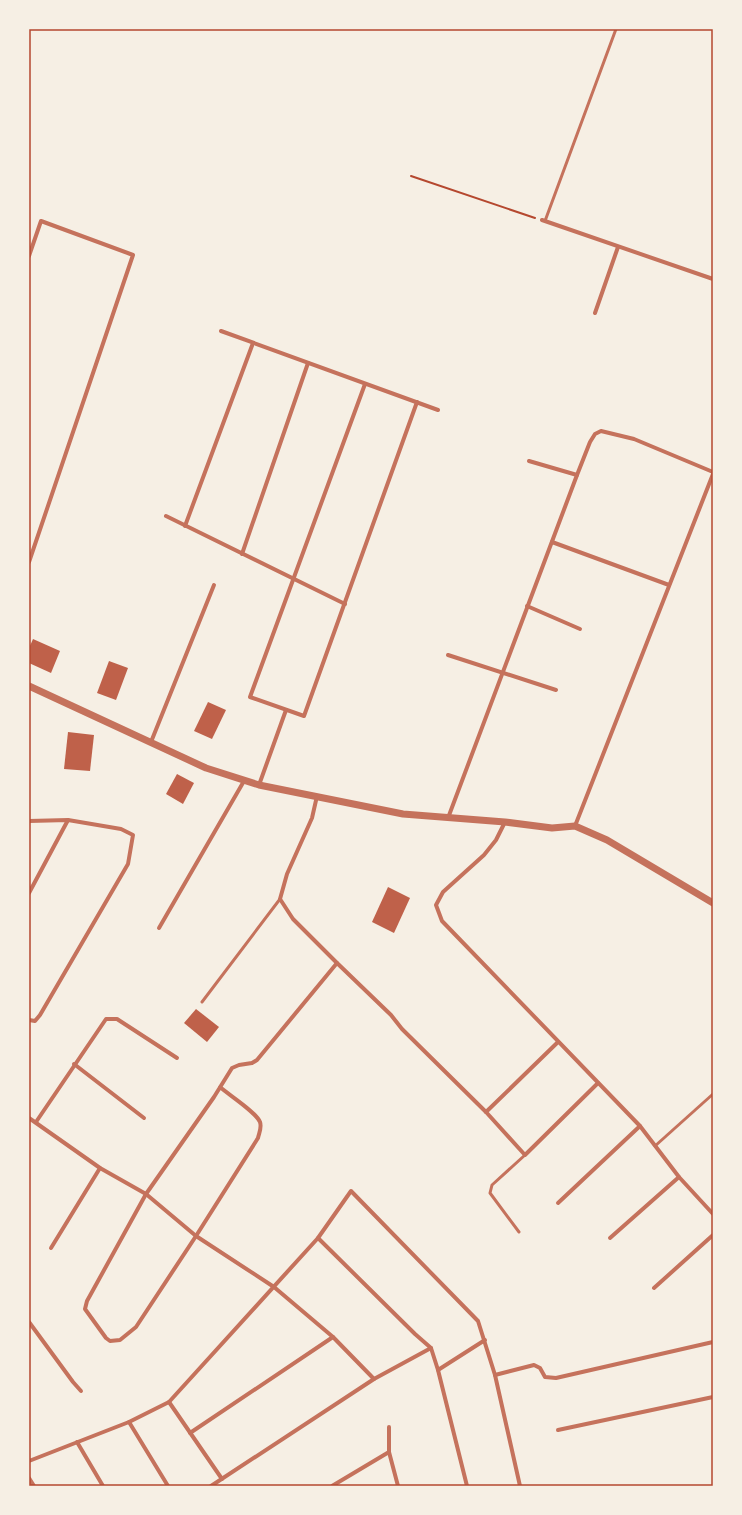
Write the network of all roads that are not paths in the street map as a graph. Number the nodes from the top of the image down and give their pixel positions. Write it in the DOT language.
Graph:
graph roads {
  1 [pos="616,29"];
  2 [pos="543,221"];
  3 [pos="618,247"];
  4 [pos="29,256"];
  5 [pos="713,280"];
  6 [pos="595,313"];
  7 [pos="221,331"];
  8 [pos="254,343"];
  9 [pos="308,363"];
  10 [pos="365,384"];
  11 [pos="417,402"];
  12 [pos="438,410"];
  13 [pos="529,461"];
  14 [pos="713,473"];
  15 [pos="577,475"];
  16 [pos="166,516"];
  17 [pos="185,526"];
  18 [pos="552,542"];
  19 [pos="242,554"];
  20 [pos="29,562"];
  21 [pos="293,579"];
  22 [pos="214,585"];
  23 [pos="669,586"];
  24 [pos="345,604"];
  25 [pos="527,606"];
  26 [pos="580,629"];
  27 [pos="448,656"];
  28 [pos="502,673"];
  29 [pos="29,686"];
  30 [pos="556,690"];
  31 [pos="286,710"];
  32 [pos="151,742"];
  33 [pos="244,781"];
  34 [pos="259,785"];
  35 [pos="317,796"];
  36 [pos="448,818"];
  37 [pos="68,820"];
  38 [pos="29,821"];
  39 [pos="505,822"];
  40 [pos="575,826"];
  41 [pos="29,893"];
  42 [pos="280,899"];
  43 [pos="713,903"];
  44 [pos="159,928"];
  45 [pos="337,963"];
  46 [pos="202,1002"];
  47 [pos="29,1020"];
  48 [pos="558,1042"];
  49 [pos="177,1058"];
  50 [pos="74,1064"];
  51 [pos="598,1083"];
  52 [pos="220,1087"];
  53 [pos="713,1094"];
  54 [pos="486,1112"];
  55 [pos="29,1118"];
  56 [pos="144,1118"];
  57 [pos="36,1122"];
  58 [pos="640,1126"];
  59 [pos="655,1146"];
  60 [pos="525,1155"];
  61 [pos="100,1168"];
  62 [pos="679,1177"];
  63 [pos="146,1194"];
  64 [pos="558,1203"];
  65 [pos="713,1214"];
  66 [pos="519,1232"];
  67 [pos="713,1235"];
  68 [pos="196,1236"];
  69 [pos="318,1238"];
  70 [pos="610,1238"];
  71 [pos="51,1248"];
  72 [pos="274,1286"];
  73 [pos="654,1288"];
  74 [pos="29,1322"];
  75 [pos="333,1337"];
  76 [pos="485,1340"];
  77 [pos="713,1342"];
  78 [pos="432,1348"];
  79 [pos="438,1370"];
  80 [pos="495,1375"];
  81 [pos="374,1379"];
  82 [pos="81,1391"];
  83 [pos="713,1397"];
  84 [pos="169,1402"];
  85 [pos="129,1422"];
  86 [pos="389,1427"];
  87 [pos="558,1430"];
  88 [pos="190,1433"];
  89 [pos="77,1442"];
  90 [pos="389,1452"];
  91 [pos="29,1461"];
  92 [pos="29,1478"];
  93 [pos="222,1479"];
  94 [pos="34,1486"];
  95 [pos="103,1486"];
  96 [pos="168,1486"];
  97 [pos="211,1486"];
  98 [pos="332,1486"];
  99 [pos="398,1486"];
  100 [pos="466,1486"];
  101 [pos="520,1486"];
  1 -- 2 [label="lane"];
  2 -- 3 [label="street"];
  3 -- 5 [label="street"];
  3 -- 6 [label="street"];
  4 -- 20 [label="street"];
  7 -- 8 [label="street"];
  8 -- 9 [label="street"];
  8 -- 17 [label="street"];
  9 -- 10 [label="street"];
  9 -- 19 [label="street"];
  10 -- 11 [label="street"];
  10 -- 21 [label="street"];
  11 -- 12 [label="street"];
  11 -- 24 [label="street"];
  13 -- 15 [label="street"];
  14 -- 15 [label="street"];
  14 -- 23 [label="street"];
  15 -- 18 [label="street"];
  16 -- 17 [label="street"];
  17 -- 19 [label="street"];
  18 -- 23 [label="street"];
  18 -- 25 [label="street"];
  19 -- 21 [label="street"];
  21 -- 24 [label="street"];
  21 -- 31 [label="street"];
  22 -- 32 [label="street"];
  23 -- 40 [label="street"];
  24 -- 31 [label="street"];
  25 -- 26 [label="street"];
  25 -- 28 [label="street"];
  27 -- 28 [label="street"];
  28 -- 30 [label="street"];
  28 -- 36 [label="street"];
  29 -- 32 [label="street"];
  31 -- 34 [label="street"];
  32 -- 33 [label="street"];
  33 -- 34 [label="street"];
  33 -- 44 [label="street"];
  34 -- 35 [label="street"];
  35 -- 36 [label="street"];
  35 -- 42 [label="street"];
  36 -- 39 [label="street"];
  37 -- 38 [label="street"];
  37 -- 41 [label="street"];
  37 -- 47 [label="street"];
  39 -- 40 [label="street"];
  39 -- 48 [label="street"];
  40 -- 43 [label="street"];
  42 -- 45 [label="street"];
  42 -- 46 [label="lane"];
  45 -- 52 [label="street"];
  45 -- 54 [label="street"];
  48 -- 51 [label="street"];
  48 -- 54 [label="street"];
  49 -- 50 [label="street"];
  50 -- 56 [label="street"];
  50 -- 57 [label="street"];
  51 -- 58 [label="street"];
  51 -- 60 [label="street"];
  52 -- 63 [label="street"];
  52 -- 68 [label="street"];
  53 -- 59 [label="lane"];
  54 -- 60 [label="street"];
  55 -- 57 [label="street"];
  57 -- 61 [label="street"];
  58 -- 59 [label="street"];
  58 -- 64 [label="street"];
  59 -- 62 [label="street"];
  60 -- 66 [label="lane"];
  61 -- 63 [label="street"];
  61 -- 71 [label="street"];
  62 -- 65 [label="street"];
  62 -- 70 [label="street"];
  63 -- 68 [label="street"];
  63 -- 68 [label="street"];
  67 -- 73 [label="street"];
  68 -- 72 [label="street"];
  69 -- 72 [label="street"];
  69 -- 76 [label="street"];
  69 -- 78 [label="street"];
  72 -- 75 [label="street"];
  72 -- 84 [label="street"];
  74 -- 82 [label="street"];
  75 -- 81 [label="street"];
  75 -- 88 [label="street"];
  76 -- 79 [label="street"];
  76 -- 80 [label="street"];
  77 -- 80 [label="street"];
  78 -- 79 [label="street"];
  78 -- 81 [label="street"];
  79 -- 100 [label="street"];
  80 -- 101 [label="street"];
  81 -- 93 [label="street"];
  83 -- 87 [label="street"];
  84 -- 85 [label="street"];
  84 -- 88 [label="street"];
  85 -- 89 [label="street"];
  85 -- 96 [label="street"];
  86 -- 90 [label="street"];
  88 -- 93 [label="street"];
  89 -- 91 [label="street"];
  89 -- 95 [label="street"];
  90 -- 98 [label="street"];
  90 -- 99 [label="street"];
  92 -- 94 [label="street"];
  93 -- 97 [label="street"];
}
